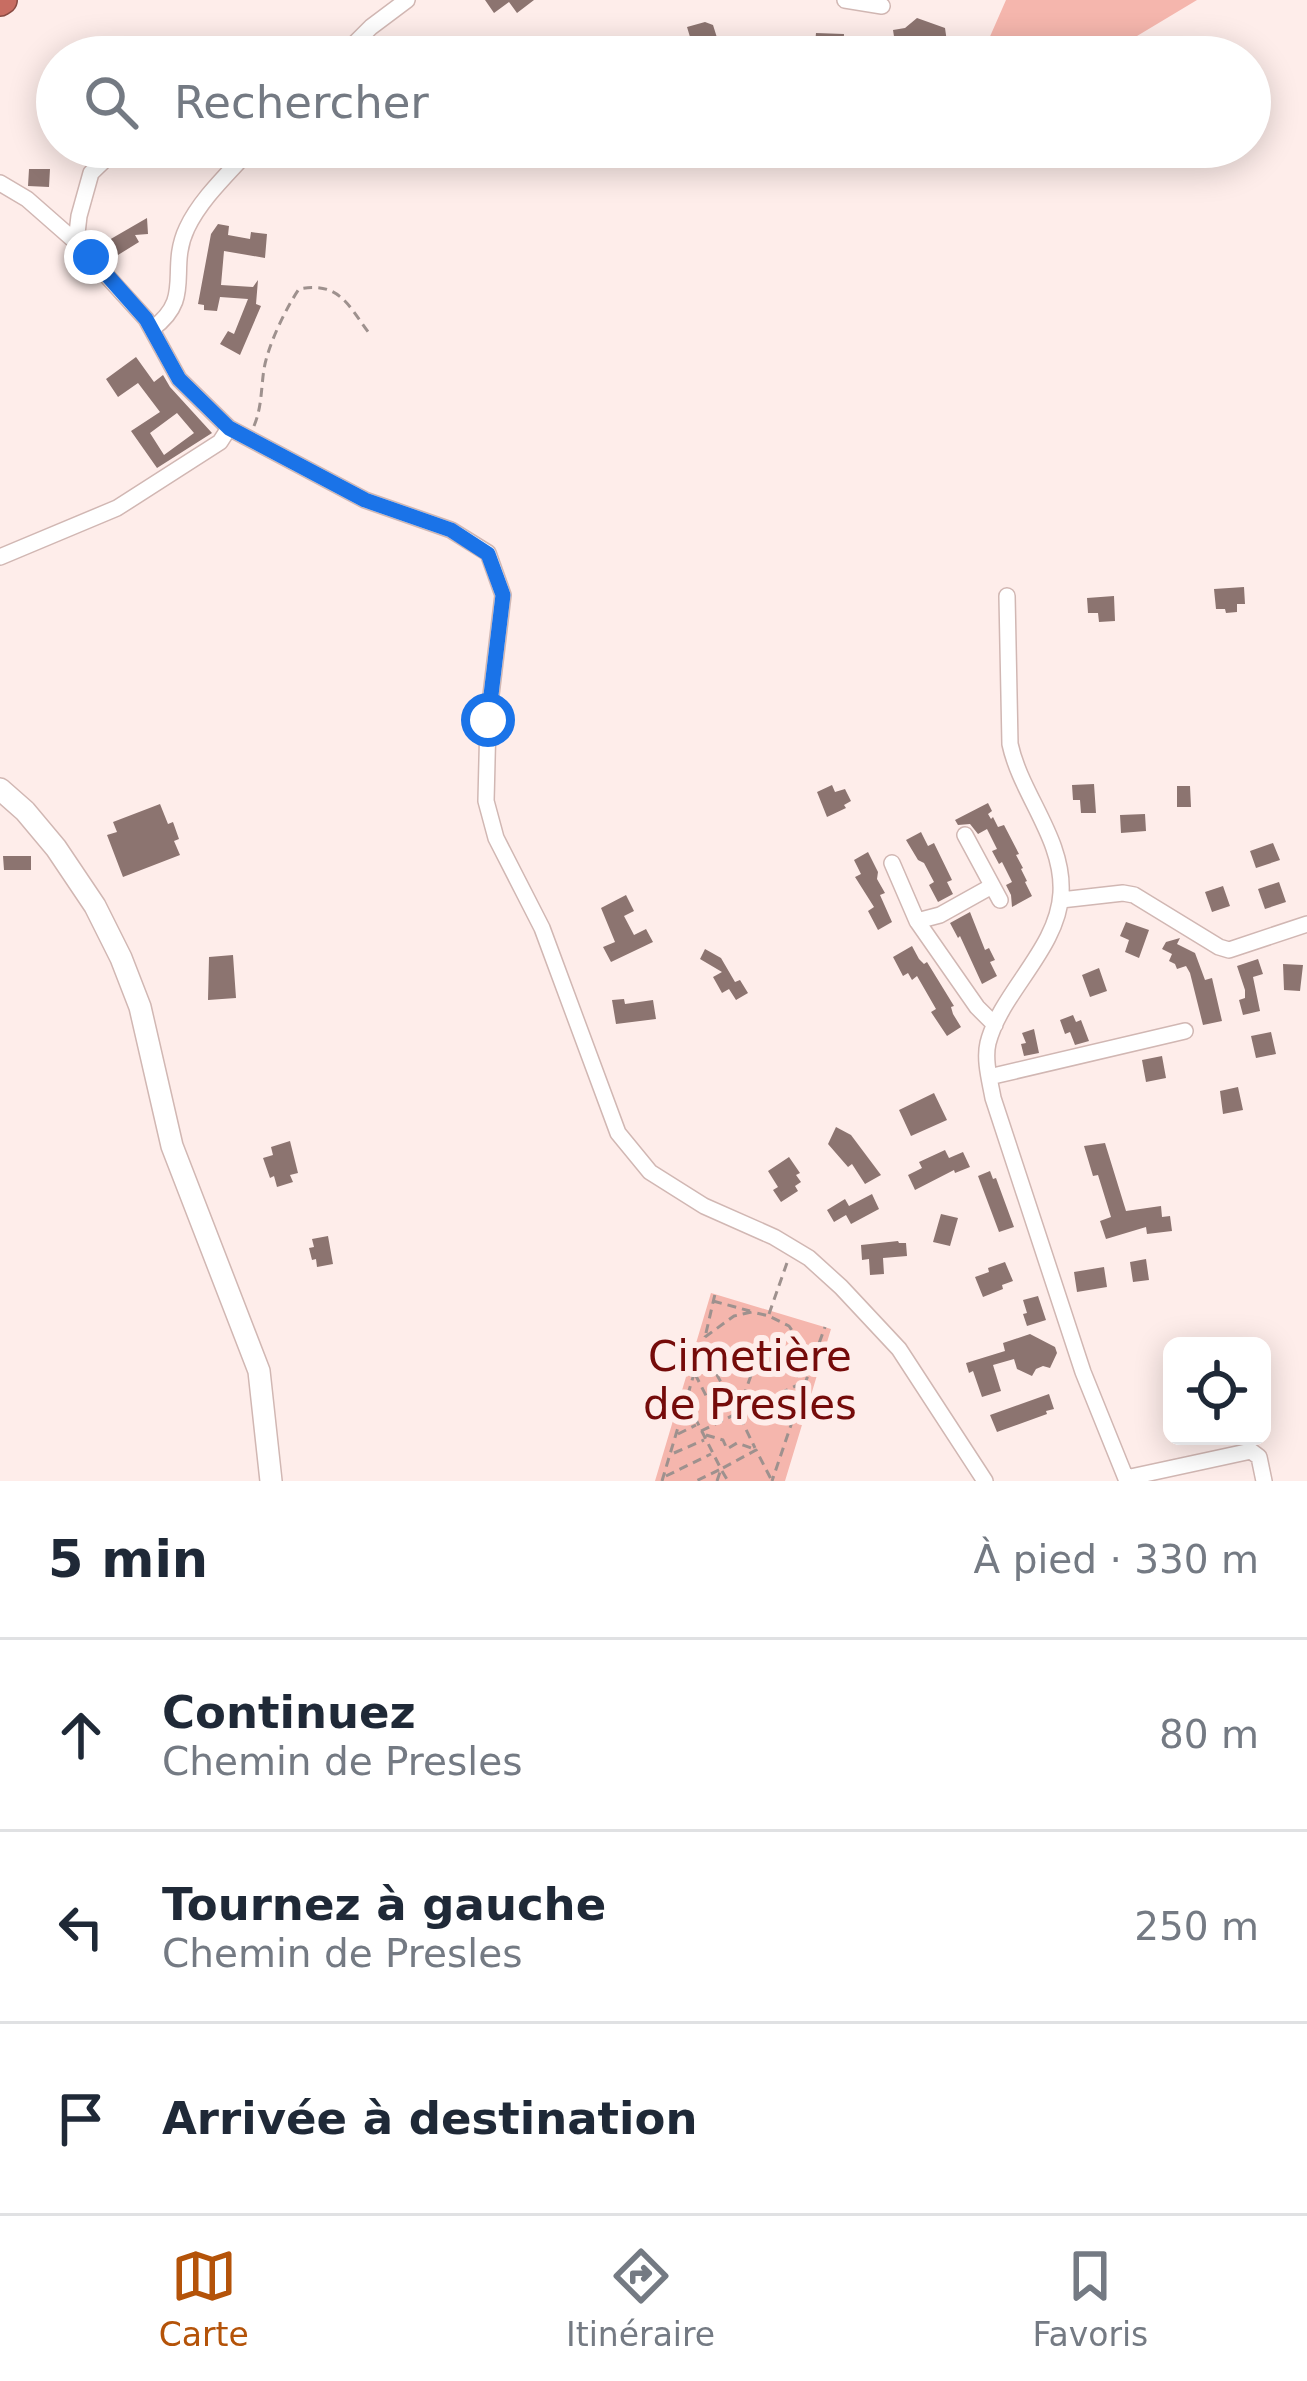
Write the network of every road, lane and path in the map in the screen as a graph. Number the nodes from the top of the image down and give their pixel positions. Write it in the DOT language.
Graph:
graph roads {
  1 [pos="407,0"];
  2 [pos="845,0"];
  3 [pos="882,6"];
  4 [pos="362,36"];
  5 [pos="96,168"];
  6 [pos="235,168"];
  7 [pos="0,183"];
  8 [pos="76,242"];
  9 [pos="152,329"];
  10 [pos="369,333"];
  11 [pos="229,428"];
  12 [pos="249,439"];
  13 [pos="0,556"];
  14 [pos="1007,596"];
  15 [pos="0,789"];
  16 [pos="964,835"];
  17 [pos="892,863"];
  18 [pos="1061,900"];
  19 [pos="917,921"];
  20 [pos="1307,923"];
  21 [pos="995,1025"];
  22 [pos="1185,1031"];
  23 [pos="989,1077"];
  24 [pos="792,1248"];
  25 [pos="752,1312"];
  26 [pos="769,1316"];
  27 [pos="825,1327"];
  28 [pos="705,1337"];
  29 [pos="702,1346"];
  30 [pos="755,1363"];
  31 [pos="809,1372"];
  32 [pos="694,1373"];
  33 [pos="806,1380"];
  34 [pos="686,1401"];
  35 [pos="738,1413"];
  36 [pos="719,1422"];
  37 [pos="698,1424"];
  38 [pos="676,1435"];
  39 [pos="703,1435"];
  40 [pos="756,1450"];
  41 [pos="712,1453"];
  42 [pos="670,1455"];
  43 [pos="721,1469"];
  44 [pos="663,1479"];
  45 [pos="1127,1479"];
  46 [pos="271,1481"];
  47 [pos="696,1481"];
  48 [pos="717,1481"];
  49 [pos="728,1481"];
  50 [pos="986,1481"];
  51 [pos="1264,1481"];
  1 -- 4 [label="street"];
  2 -- 3 [label="street"];
  5 -- 8 [label="street"];
  6 -- 9 [label="street"];
  7 -- 8 [label="street"];
  8 -- 9 [label="street"];
  9 -- 11 [label="street"];
  10 -- 12 [label="path"];
  11 -- 12 [label="street"];
  11 -- 13 [label="street"];
  12 -- 24 [label="street"];
  14 -- 18 [label="street"];
  15 -- 46 [label="street"];
  16 -- 19 [label="street"];
  17 -- 19 [label="street"];
  18 -- 20 [label="street"];
  18 -- 21 [label="street"];
  19 -- 21 [label="street"];
  21 -- 23 [label="street"];
  22 -- 23 [label="street"];
  23 -- 45 [label="street"];
  24 -- 26 [label="path"];
  24 -- 50 [label="street"];
  25 -- 26 [label="path"];
  25 -- 28 [label="path"];
  25 -- 28 [label="path"];
  26 -- 31 [label="path"];
  27 -- 31 [label="path"];
  28 -- 29 [label="path"];
  29 -- 30 [label="path"];
  29 -- 32 [label="path"];
  29 -- 35 [label="path"];
  30 -- 33 [label="path"];
  30 -- 35 [label="path"];
  31 -- 33 [label="path"];
  32 -- 34 [label="path"];
  32 -- 36 [label="path"];
  33 -- 35 [label="path"];
  33 -- 40 [label="path"];
  34 -- 37 [label="path"];
  34 -- 38 [label="path"];
  35 -- 36 [label="path"];
  35 -- 40 [label="path"];
  36 -- 39 [label="path"];
  37 -- 38 [label="path"];
  37 -- 39 [label="path"];
  38 -- 42 [label="path"];
  39 -- 40 [label="path"];
  39 -- 41 [label="path"];
  39 -- 42 [label="path"];
  40 -- 43 [label="path"];
  41 -- 43 [label="path"];
  41 -- 44 [label="path"];
  42 -- 44 [label="path"];
  43 -- 47 [label="path"];
  43 -- 48 [label="path"];
  43 -- 49 [label="path"];
  45 -- 51 [label="street"];
}
